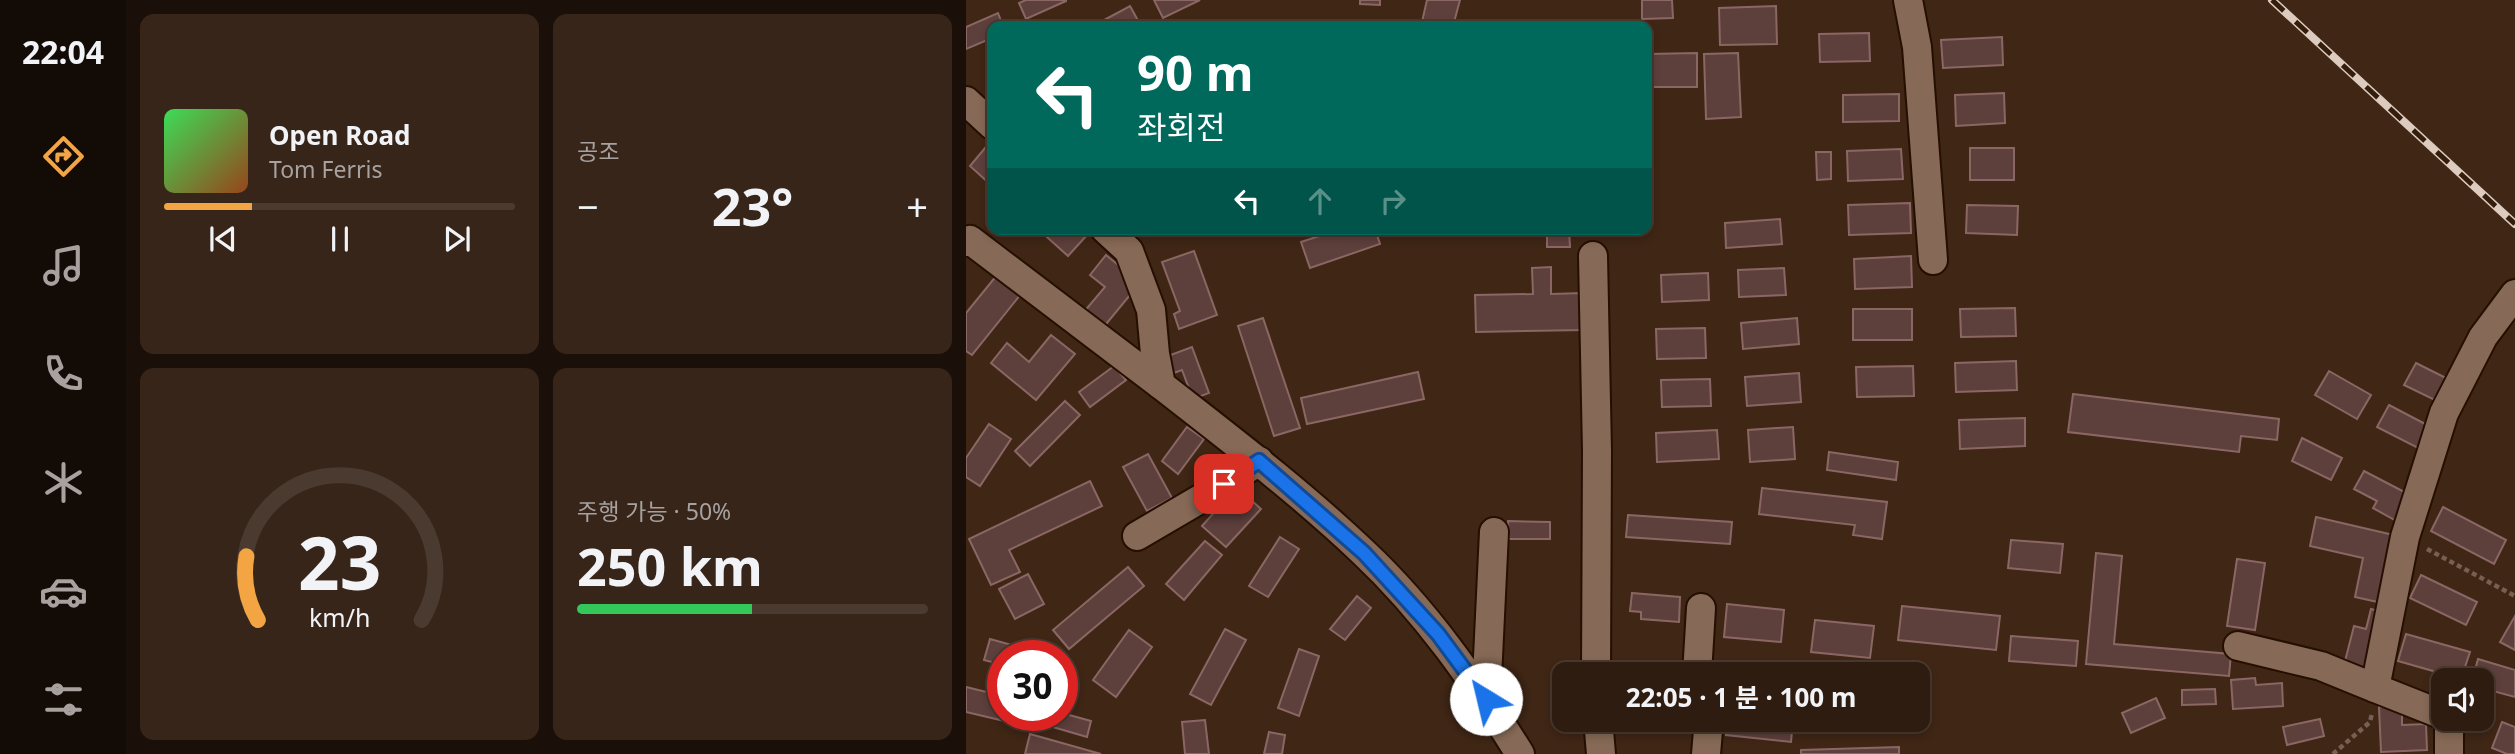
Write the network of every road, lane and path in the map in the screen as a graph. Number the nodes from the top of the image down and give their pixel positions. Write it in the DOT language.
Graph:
graph roads {
  1 [pos="1908,0"];
  2 [pos="966,101"];
  3 [pos="987,120"];
  4 [pos="1112,235"];
  5 [pos="966,242"];
  6 [pos="1593,256"];
  7 [pos="1933,260"];
  8 [pos="2515,294"];
  9 [pos="1161,385"];
  10 [pos="1259,461"];
  11 [pos="1494,533"];
  12 [pos="1137,536"];
  13 [pos="2405,537"];
  14 [pos="2515,596"];
  15 [pos="1702,608"];
  16 [pos="2238,646"];
  17 [pos="1596,662"];
  18 [pos="1698,662"];
  19 [pos="2375,688"];
  20 [pos="1486,699"];
  21 [pos="2431,710"];
  22 [pos="2449,731"];
  23 [pos="1599,732"];
  24 [pos="1708,732"];
  25 [pos="1520,754"];
  26 [pos="1601,754"];
  27 [pos="1706,754"];
  28 [pos="2333,754"];
  29 [pos="2449,754"];
  1 -- 7 [label="street"];
  2 -- 3 [label="street"];
  4 -- 9 [label="street"];
  5 -- 9 [label="street"];
  6 -- 17 [label="street"];
  8 -- 13 [label="street"];
  9 -- 10 [label="street"];
  10 -- 12 [label="street"];
  10 -- 20 [label="street"];
  11 -- 20 [label="street"];
  13 -- 14 [label="path"];
  13 -- 19 [label="street"];
  15 -- 18 [label="street"];
  16 -- 19 [label="street"];
  19 -- 21 [label="street"];
  19 -- 28 [label="path"];
  20 -- 25 [label="street"];
  22 -- 29 [label="street"];
  23 -- 26 [label="street"];
  24 -- 27 [label="street"];
}
